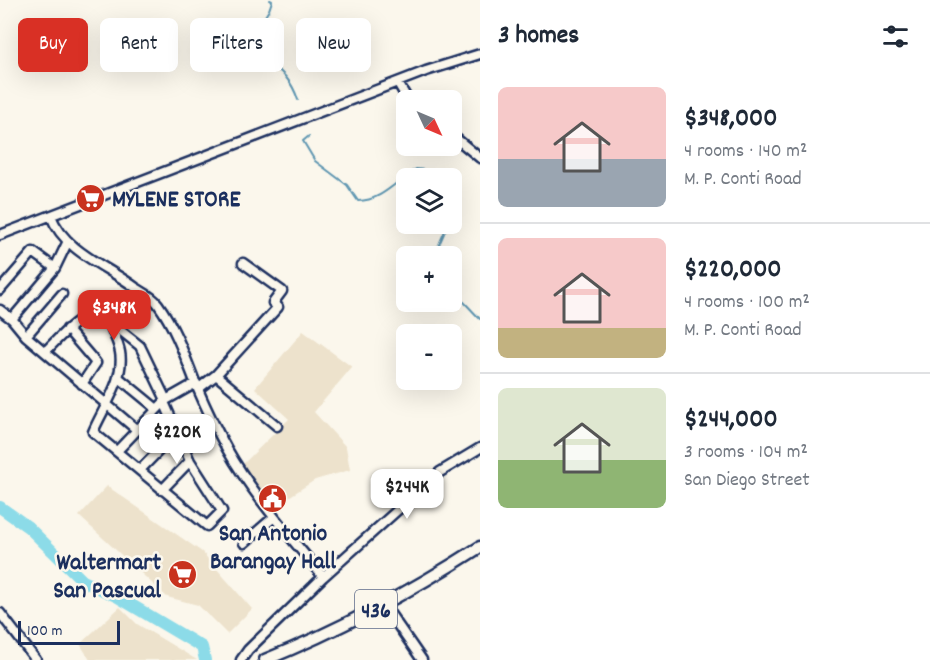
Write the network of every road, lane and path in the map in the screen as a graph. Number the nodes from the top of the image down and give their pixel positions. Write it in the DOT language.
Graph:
graph roads {
  1 [pos="480,54"];
  2 [pos="398,82"];
  3 [pos="402,90"];
  4 [pos="462,143"];
  5 [pos="480,158"];
  6 [pos="51,216"];
  7 [pos="0,235"];
  8 [pos="68,242"];
  9 [pos="243,263"];
  10 [pos="55,268"];
  11 [pos="0,290"];
  12 [pos="62,294"];
  13 [pos="0,310"];
  14 [pos="12,319"];
  15 [pos="109,320"];
  16 [pos="67,329"];
  17 [pos="26,336"];
  18 [pos="45,352"];
  19 [pos="216,375"];
  20 [pos="118,377"];
  21 [pos="82,384"];
  22 [pos="197,386"];
  23 [pos="165,401"];
  24 [pos="105,404"];
  25 [pos="157,409"];
  26 [pos="277,426"];
  27 [pos="137,430"];
  28 [pos="177,432"];
  29 [pos="480,448"];
  30 [pos="117,451"];
  31 [pos="190,461"];
  32 [pos="140,470"];
  33 [pos="162,490"];
  34 [pos="274,517"];
  35 [pos="244,543"];
  36 [pos="480,547"];
  37 [pos="323,577"];
  38 [pos="384,605"];
  39 [pos="0,614"];
  40 [pos="36,660"];
  41 [pos="241,660"];
  42 [pos="266,660"];
  43 [pos="422,660"];
  1 -- 2 [label="street"];
  2 -- 3 [label="street"];
  2 -- 6 [label="street"];
  4 -- 5 [label="street"];
  6 -- 7 [label="street"];
  6 -- 8 [label="street"];
  8 -- 10 [label="street"];
  8 -- 22 [label="street"];
  9 -- 19 [label="street"];
  10 -- 11 [label="street"];
  10 -- 14 [label="street"];
  12 -- 17 [label="street"];
  13 -- 14 [label="street"];
  14 -- 17 [label="street"];
  15 -- 16 [label="street"];
  15 -- 20 [label="street"];
  15 -- 23 [label="street"];
  16 -- 18 [label="street"];
  16 -- 21 [label="street"];
  17 -- 18 [label="street"];
  18 -- 21 [label="street"];
  19 -- 22 [label="street"];
  19 -- 26 [label="street"];
  20 -- 24 [label="street"];
  20 -- 25 [label="street"];
  21 -- 24 [label="street"];
  22 -- 23 [label="street"];
  22 -- 34 [label="street"];
  23 -- 25 [label="street"];
  23 -- 28 [label="street"];
  24 -- 27 [label="street"];
  24 -- 30 [label="street"];
  25 -- 27 [label="street"];
  27 -- 30 [label="street"];
  28 -- 31 [label="street"];
  28 -- 32 [label="street"];
  29 -- 37 [label="street"];
  30 -- 32 [label="street"];
  31 -- 33 [label="street"];
  31 -- 33 [label="street"];
  32 -- 33 [label="street"];
  34 -- 35 [label="street"];
  34 -- 37 [label="street"];
  36 -- 38 [label="main road, 436"];
  37 -- 41 [label="street"];
  38 -- 42 [label="main road, 436"];
  38 -- 43 [label="street"];
  39 -- 40 [label="street"];
}
